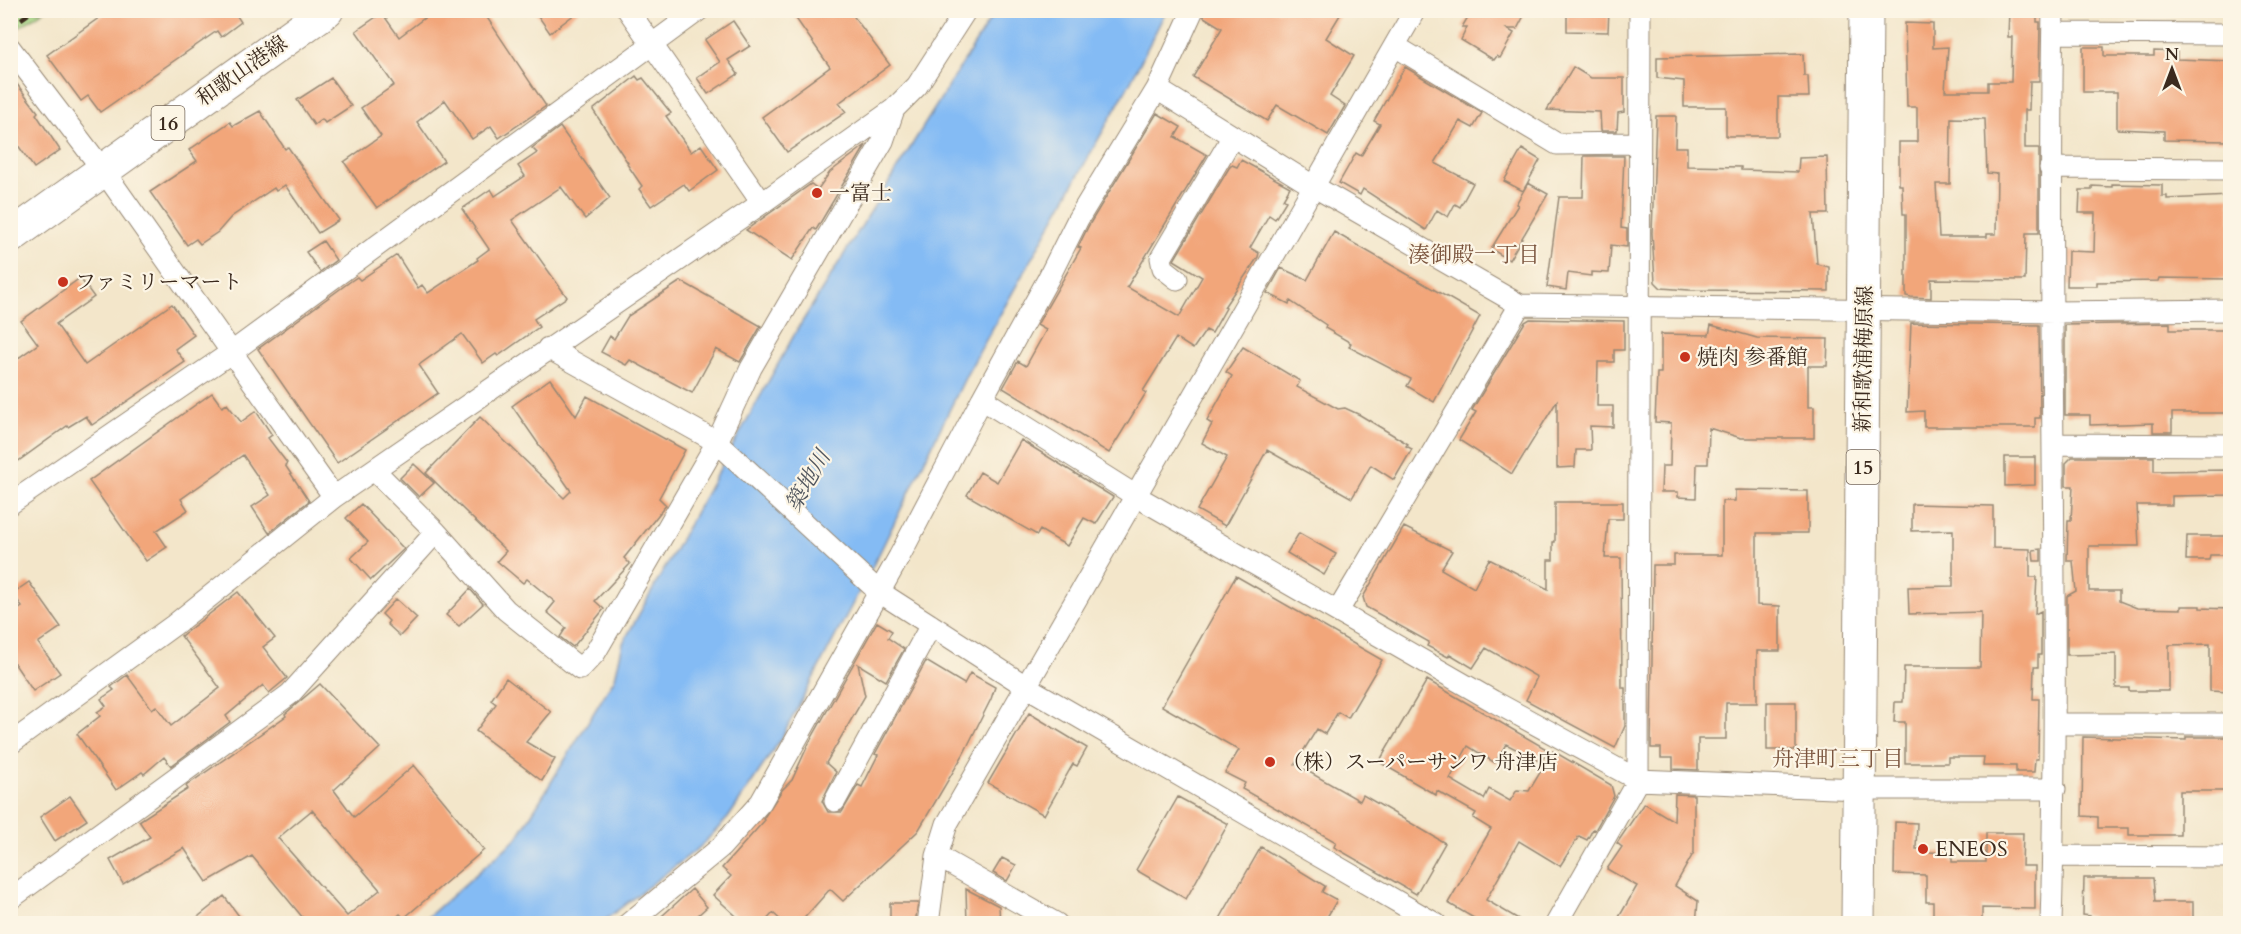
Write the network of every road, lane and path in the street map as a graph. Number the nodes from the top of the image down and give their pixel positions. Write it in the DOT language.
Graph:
graph roads {
  1 [pos="327,10"];
  2 [pos="628,10"];
  3 [pos="699,10"];
  4 [pos="966,10"];
  5 [pos="1193,10"];
  6 [pos="1415,10"];
  7 [pos="1640,10"];
  8 [pos="1866,10"];
  9 [pos="2053,10"];
  10 [pos="2053,33"];
  11 [pos="2230,34"];
  12 [pos="652,43"];
  13 [pos="1395,46"];
  14 [pos="10,48"];
  15 [pos="1157,89"];
  16 [pos="894,109"];
  17 [pos="1233,136"];
  18 [pos="1639,143"];
  19 [pos="2050,168"];
  20 [pos="2230,169"];
  21 [pos="104,170"];
  22 [pos="1313,186"];
  23 [pos="762,203"];
  24 [pos="10,237"];
  25 [pos="1177,279"];
  26 [pos="1520,305"];
  27 [pos="1639,307"];
  28 [pos="1865,308"];
  29 [pos="2230,310"];
  30 [pos="2054,312"];
  31 [pos="548,348"];
  32 [pos="232,352"];
  33 [pos="982,399"];
  34 [pos="2054,444"];
  35 [pos="2230,445"];
  36 [pos="721,446"];
  37 [pos="375,471"];
  38 [pos="1136,496"];
  39 [pos="334,497"];
  40 [pos="10,504"];
  41 [pos="436,532"];
  42 [pos="873,588"];
  43 [pos="1338,611"];
  44 [pos="931,625"];
  45 [pos="1027,687"];
  46 [pos="2055,723"];
  47 [pos="2230,723"];
  48 [pos="10,744"];
  49 [pos="1638,780"];
  50 [pos="1859,789"];
  51 [pos="2055,789"];
  52 [pos="835,801"];
  53 [pos="937,856"];
  54 [pos="2054,856"];
  55 [pos="2230,857"];
  56 [pos="10,899"];
  57 [pos="655,914"];
  58 [pos="628,924"];
  59 [pos="928,924"];
  60 [pos="1057,924"];
  61 [pos="1436,924"];
  62 [pos="1556,924"];
  63 [pos="1858,924"];
  64 [pos="2051,924"];
  1 -- 21 [label="main road, 和歌山港線 / 16"];
  2 -- 12 [label="street"];
  3 -- 12 [label="street"];
  4 -- 16 [label="street"];
  5 -- 15 [label="street"];
  6 -- 13 [label="street"];
  7 -- 18 [label="street"];
  8 -- 28 [label="main road, 新和歌浦梅原線 / 15"];
  9 -- 10 [label="street"];
  10 -- 11 [label="street"];
  10 -- 19 [label="street"];
  12 -- 23 [label="street"];
  12 -- 32 [label="street"];
  13 -- 18 [label="street"];
  13 -- 22 [label="street"];
  14 -- 21 [label="street"];
  15 -- 17 [label="street"];
  15 -- 33 [label="street"];
  16 -- 23 [label="street"];
  16 -- 36 [label="street"];
  17 -- 22 [label="street"];
  17 -- 25 [label="street"];
  18 -- 27 [label="street"];
  19 -- 20 [label="street"];
  19 -- 30 [label="street"];
  21 -- 24 [label="main road, 和歌山港線 / 16"];
  21 -- 32 [label="street"];
  22 -- 26 [label="street"];
  22 -- 38 [label="street"];
  23 -- 31 [label="street"];
  26 -- 27 [label="street"];
  26 -- 43 [label="street"];
  27 -- 28 [label="street"];
  27 -- 49 [label="street"];
  28 -- 30 [label="street"];
  28 -- 50 [label="main road, 新和歌浦梅原線 / 15"];
  29 -- 30 [label="street"];
  30 -- 34 [label="street"];
  31 -- 36 [label="street"];
  31 -- 37 [label="street"];
  32 -- 39 [label="street"];
  32 -- 40 [label="street"];
  33 -- 38 [label="street"];
  33 -- 42 [label="street"];
  34 -- 35 [label="street"];
  34 -- 46 [label="street"];
  36 -- 41 [label="street"];
  36 -- 42 [label="street"];
  37 -- 39 [label="street"];
  37 -- 41 [label="street"];
  38 -- 43 [label="street"];
  38 -- 45 [label="street"];
  39 -- 48 [label="street"];
  41 -- 56 [label="street"];
  42 -- 44 [label="street"];
  42 -- 57 [label="street"];
  43 -- 49 [label="street"];
  44 -- 45 [label="street"];
  44 -- 52 [label="street"];
  45 -- 53 [label="street"];
  45 -- 61 [label="street"];
  46 -- 47 [label="street"];
  46 -- 51 [label="street"];
  49 -- 50 [label="street"];
  49 -- 62 [label="street"];
  50 -- 51 [label="street"];
  50 -- 63 [label="main road, 新和歌浦梅原線 / 15"];
  51 -- 54 [label="street"];
  53 -- 59 [label="street"];
  53 -- 60 [label="street"];
  54 -- 55 [label="street"];
  54 -- 64 [label="street"];
  57 -- 58 [label="street"];
}
